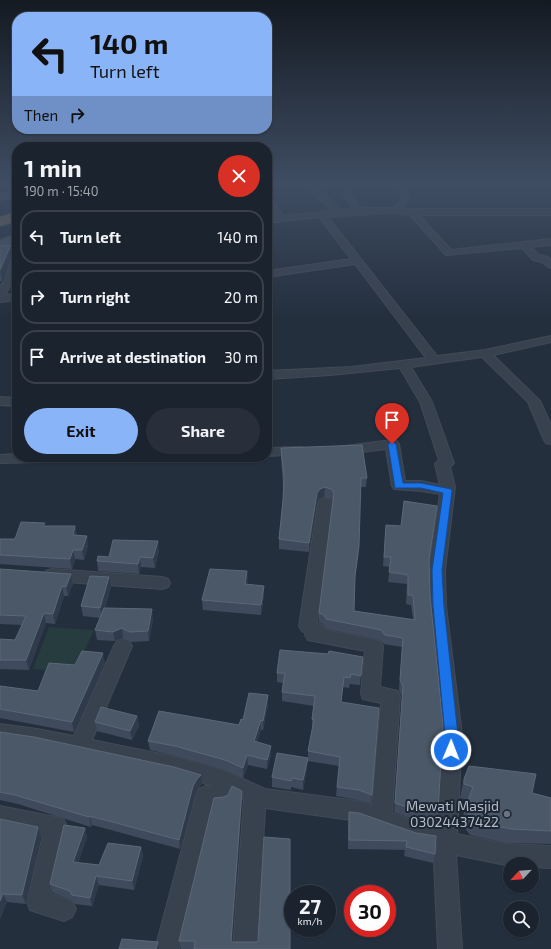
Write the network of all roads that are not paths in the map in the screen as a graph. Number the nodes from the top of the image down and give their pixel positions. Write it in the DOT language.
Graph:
graph roads {
  1 [pos="332,228"];
  2 [pos="426,228"];
  3 [pos="12,239"];
  4 [pos="551,242"];
  5 [pos="0,244"];
  6 [pos="524,245"];
  7 [pos="358,261"];
  8 [pos="551,265"];
  9 [pos="272,273"];
  10 [pos="12,276"];
  11 [pos="0,295"];
  12 [pos="12,298"];
  13 [pos="0,299"];
  14 [pos="551,340"];
  15 [pos="485,353"];
  16 [pos="434,360"];
  17 [pos="403,364"];
  18 [pos="272,375"];
  19 [pos="0,401"];
  20 [pos="12,402"];
  21 [pos="551,440"];
  22 [pos="313,451"];
  23 [pos="328,451"];
  24 [pos="272,452"];
  25 [pos="0,459"];
  26 [pos="12,459"];
  27 [pos="448,491"];
  28 [pos="325,502"];
  29 [pos="39,574"];
  30 [pos="162,583"];
  31 [pos="123,646"];
  32 [pos="0,732"];
  33 [pos="80,745"];
  34 [pos="225,780"];
  35 [pos="255,794"];
  36 [pos="0,816"];
  37 [pos="381,820"];
  38 [pos="446,839"];
  39 [pos="551,857"];
  40 [pos="64,909"];
  41 [pos="167,949"];
  42 [pos="245,949"];
  43 [pos="450,949"];
  1 -- 7 [label="street"];
  2 -- 6 [label="street"];
  3 -- 5 [label="street"];
  4 -- 6 [label="street"];
  6 -- 8 [label="street"];
  7 -- 9 [label="street"];
  7 -- 16 [label="street"];
  10 -- 11 [label="street"];
  12 -- 13 [label="street"];
  14 -- 15 [label="street"];
  15 -- 16 [label="street"];
  15 -- 21 [label="street"];
  16 -- 17 [label="street"];
  17 -- 18 [label="street"];
  17 -- 27 [label="street"];
  19 -- 20 [label="street"];
  22 -- 24 [label="street"];
  23 -- 27 [label="street"];
  25 -- 26 [label="street"];
  27 -- 38 [label="street"];
  28 -- 37 [label="street"];
  29 -- 30 [label="street"];
  31 -- 33 [label="street"];
  32 -- 33 [label="street"];
  33 -- 34 [label="street"];
  34 -- 35 [label="street"];
  34 -- 41 [label="street"];
  35 -- 37 [label="street"];
  35 -- 42 [label="street"];
  36 -- 40 [label="street"];
  37 -- 38 [label="street"];
  38 -- 39 [label="street"];
  38 -- 43 [label="street"];
}
